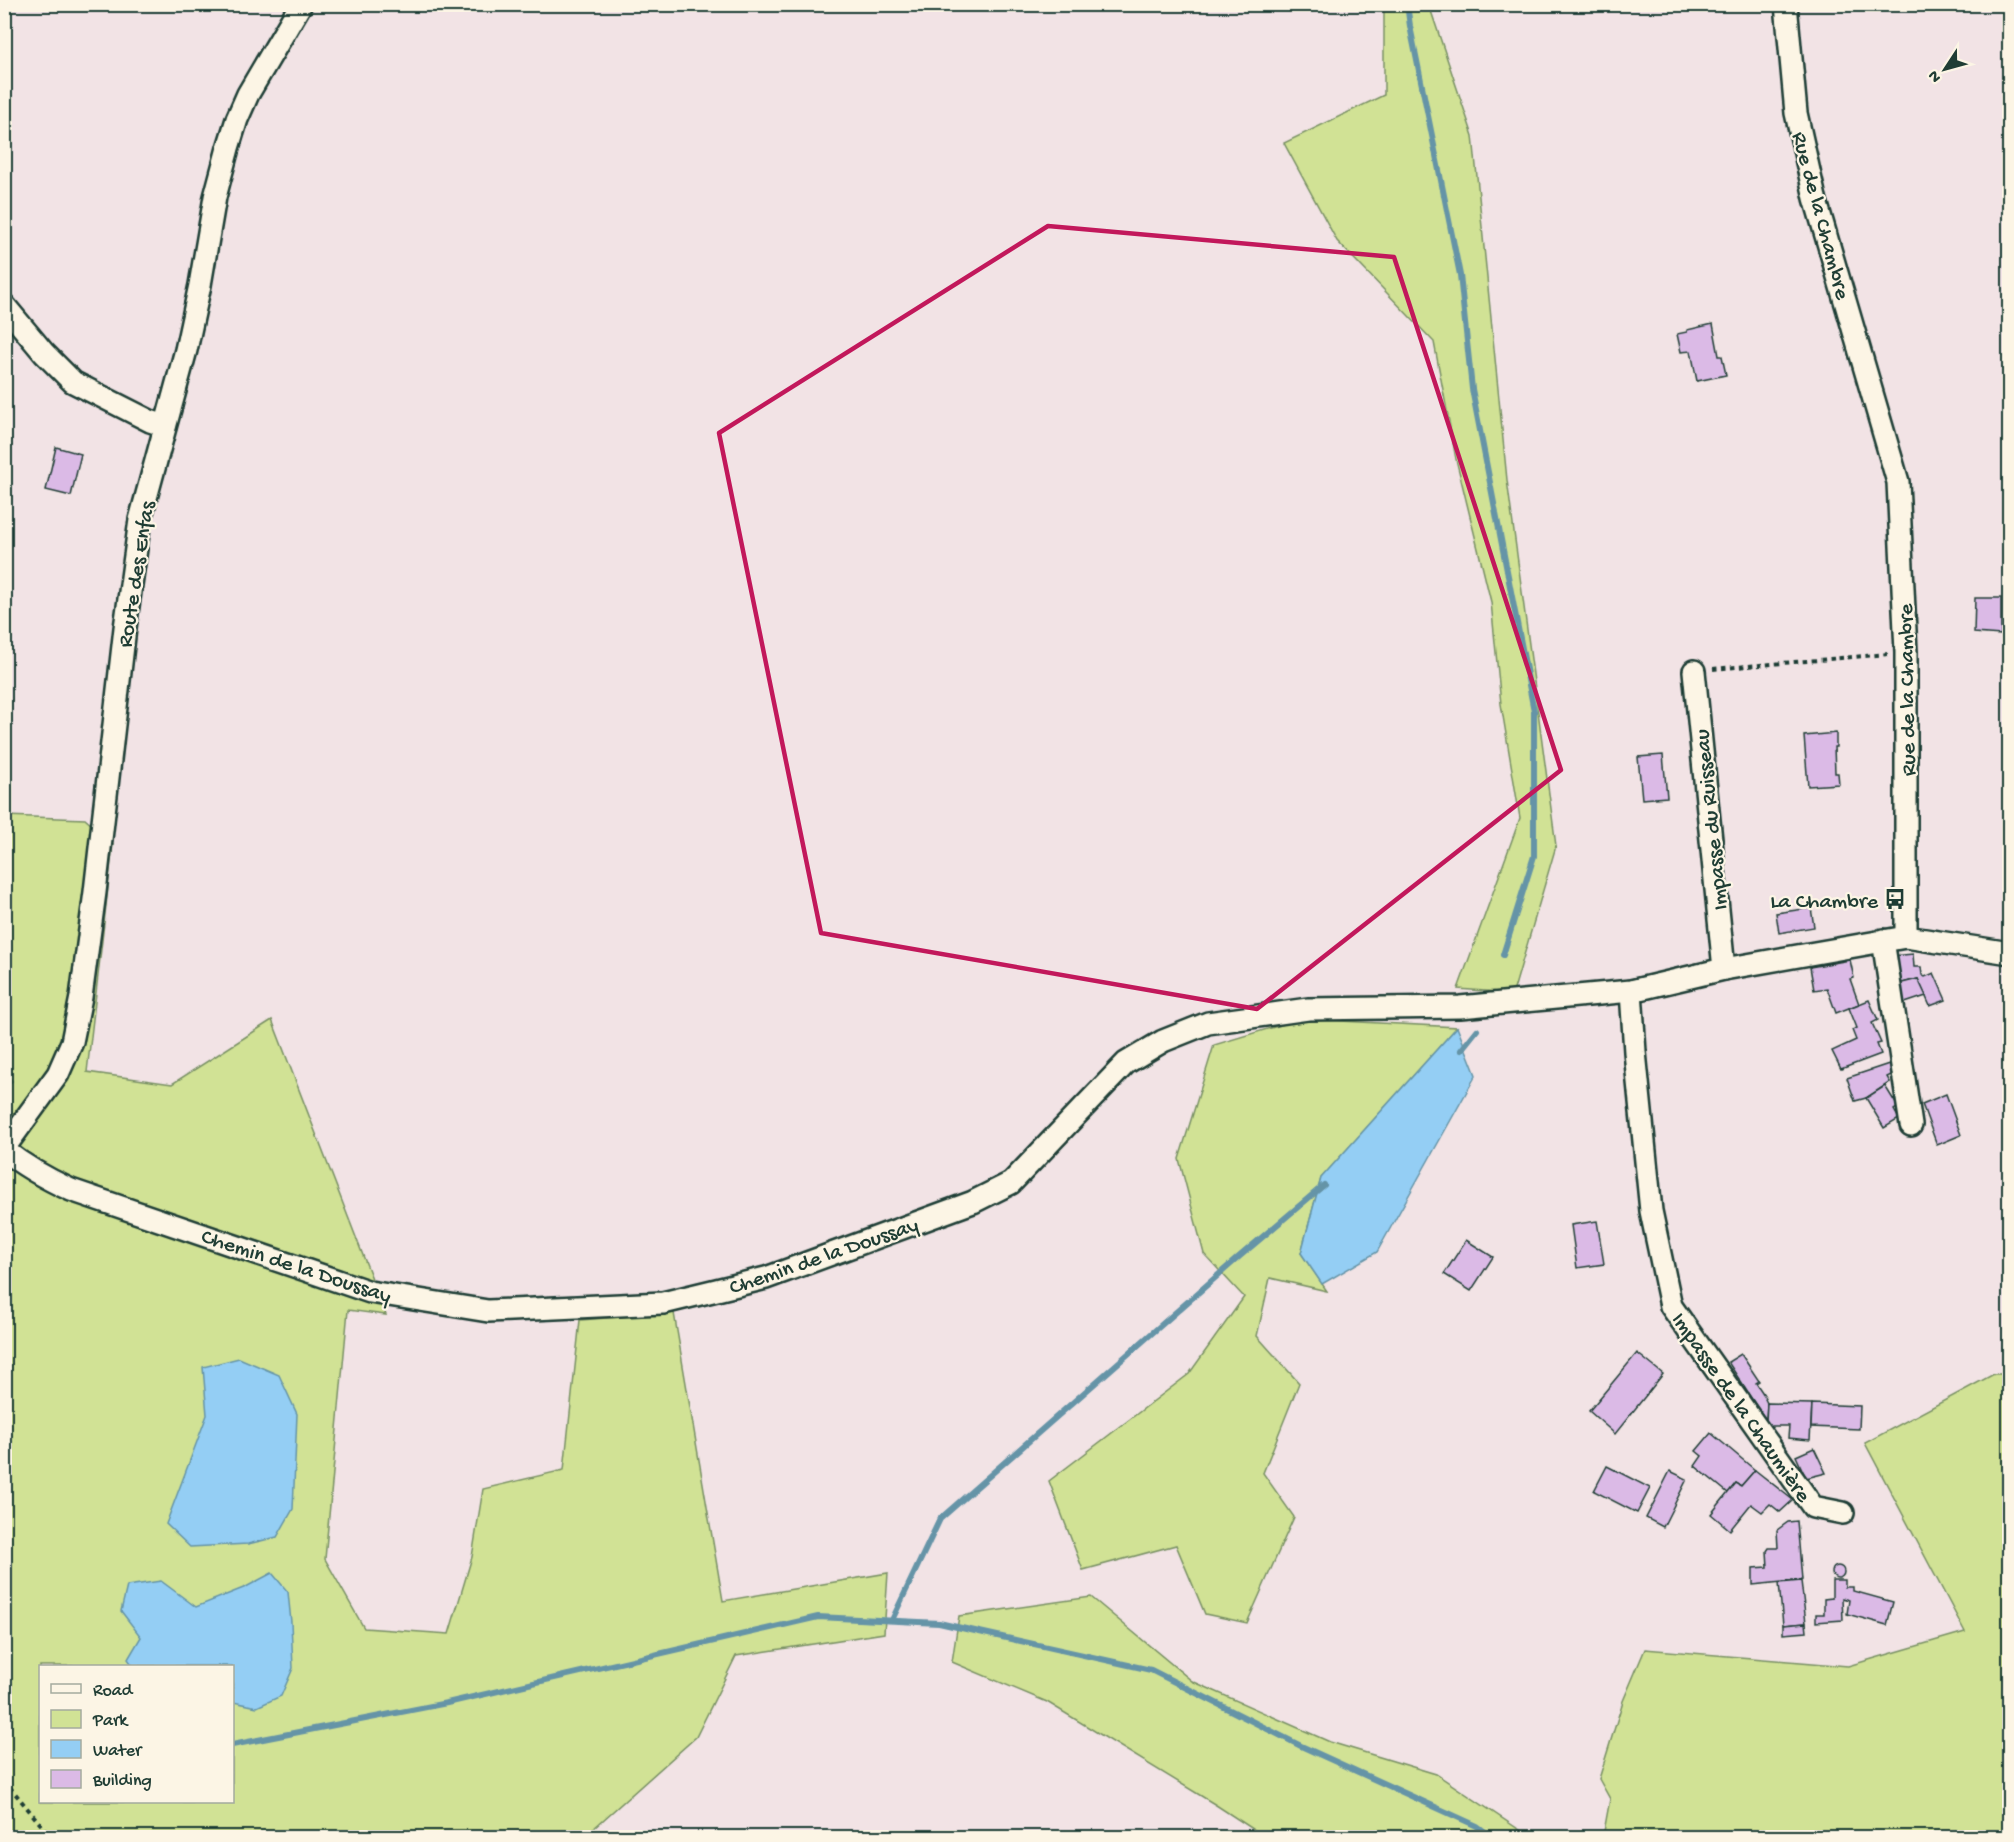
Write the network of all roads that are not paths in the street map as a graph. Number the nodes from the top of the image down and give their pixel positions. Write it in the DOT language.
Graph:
graph roads {
  1 [pos="301,4"];
  2 [pos="1786,4"];
  3 [pos="4,305"];
  4 [pos="165,426"];
  5 [pos="1694,671"];
  6 [pos="1906,937"];
  7 [pos="1882,940"];
  8 [pos="2010,952"];
  9 [pos="1724,969"];
  10 [pos="1631,991"];
  11 [pos="1911,1125"];
  12 [pos="4,1149"];
  13 [pos="1843,1513"];
  1 -- 4 [label="street, Route des Enfas"];
  2 -- 6 [label="street, Rue de la Chambre"];
  3 -- 4 [label="street"];
  4 -- 12 [label="street, Route des Enfas"];
  5 -- 9 [label="street, Impasse du Ruisseau"];
  6 -- 7 [label="street"];
  6 -- 8 [label="street"];
  7 -- 9 [label="street"];
  7 -- 11 [label="street"];
  9 -- 10 [label="street"];
  10 -- 12 [label="street, Chemin de la Doussay"];
  10 -- 13 [label="street, Impasse de la Chaumière"];
}
